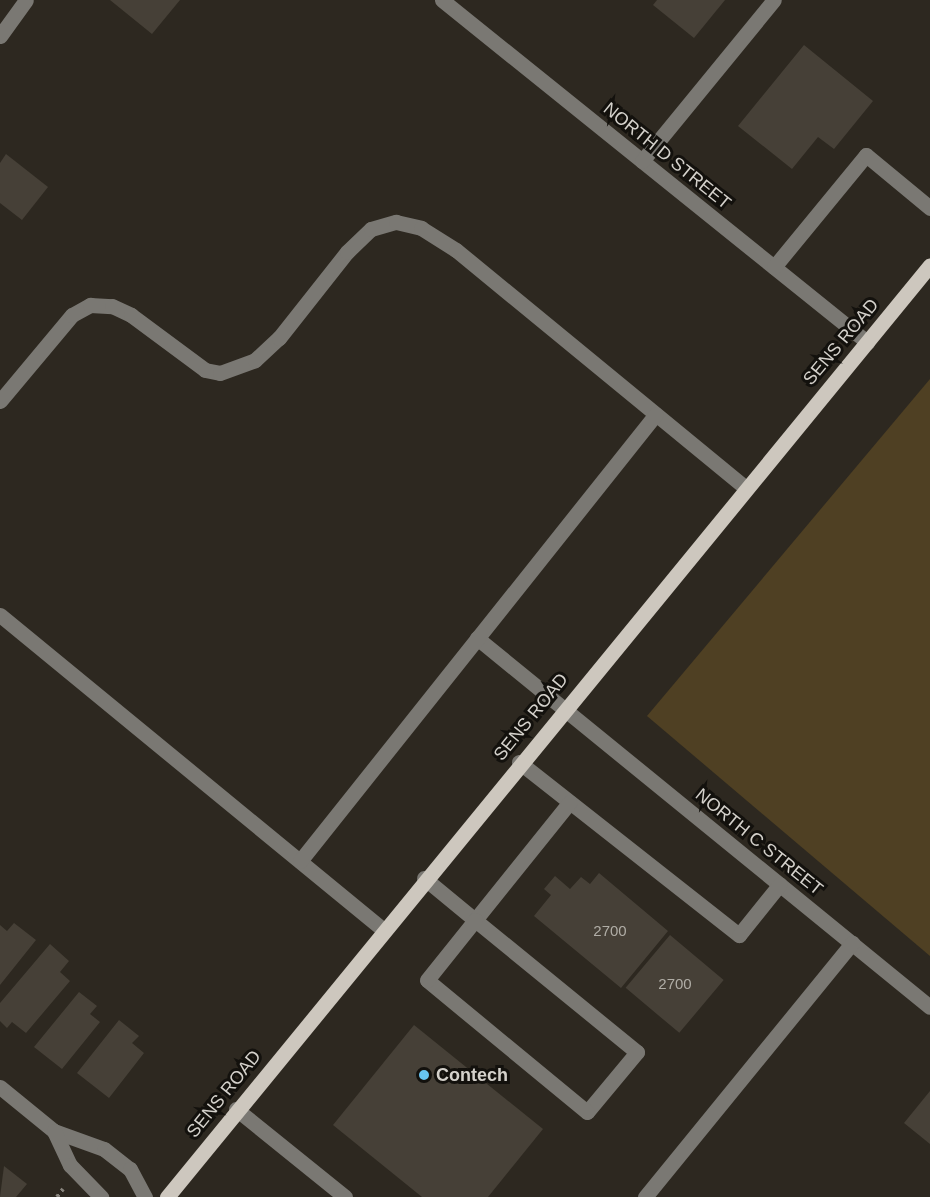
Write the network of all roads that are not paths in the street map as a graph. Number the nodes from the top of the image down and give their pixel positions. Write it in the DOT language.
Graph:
graph roads {
  1 [pos="26,0"];
  2 [pos="442,0"];
  3 [pos="774,0"];
  4 [pos="0,36"];
  5 [pos="642,161"];
  6 [pos="930,208"];
  7 [pos="930,265"];
  8 [pos="774,267"];
  9 [pos="867,342"];
  10 [pos="0,401"];
  11 [pos="656,414"];
  12 [pos="746,488"];
  13 [pos="0,615"];
  14 [pos="477,638"];
  15 [pos="564,707"];
  16 [pos="519,762"];
  17 [pos="570,802"];
  18 [pos="300,861"];
  19 [pos="424,878"];
  20 [pos="780,884"];
  21 [pos="475,920"];
  22 [pos="382,928"];
  23 [pos="852,943"];
  24 [pos="930,1007"];
  25 [pos="0,1088"];
  26 [pos="236,1109"];
  27 [pos="54,1131"];
  28 [pos="101,1197"];
  29 [pos="145,1197"];
  30 [pos="167,1197"];
  31 [pos="345,1197"];
  32 [pos="645,1197"];
  1 -- 4 [label="street"];
  2 -- 5 [label="street, NORTH D STREET"];
  3 -- 5 [label="street"];
  5 -- 8 [label="street, NORTH D STREET"];
  6 -- 8 [label="street"];
  7 -- 9 [label="main road, SENS ROAD"];
  8 -- 9 [label="street, NORTH D STREET"];
  9 -- 12 [label="main road, SENS ROAD"];
  10 -- 11 [label="street"];
  11 -- 12 [label="street"];
  11 -- 14 [label="street"];
  12 -- 15 [label="main road, SENS ROAD"];
  13 -- 18 [label="street"];
  14 -- 15 [label="street, NORTH C STREET"];
  14 -- 18 [label="street"];
  15 -- 16 [label="main road, SENS ROAD"];
  15 -- 20 [label="street, NORTH C STREET"];
  16 -- 17 [label="street"];
  16 -- 19 [label="main road, SENS ROAD"];
  17 -- 20 [label="street"];
  17 -- 21 [label="street"];
  18 -- 22 [label="street"];
  19 -- 21 [label="street"];
  19 -- 22 [label="main road, SENS ROAD"];
  20 -- 23 [label="street, NORTH C STREET"];
  21 -- 21 [label="street"];
  22 -- 26 [label="main road, SENS ROAD"];
  23 -- 24 [label="street, NORTH C STREET"];
  23 -- 32 [label="street"];
  25 -- 27 [label="street"];
  26 -- 30 [label="main road, SENS ROAD"];
  26 -- 31 [label="street"];
  27 -- 28 [label="street"];
  27 -- 29 [label="street"];
}
